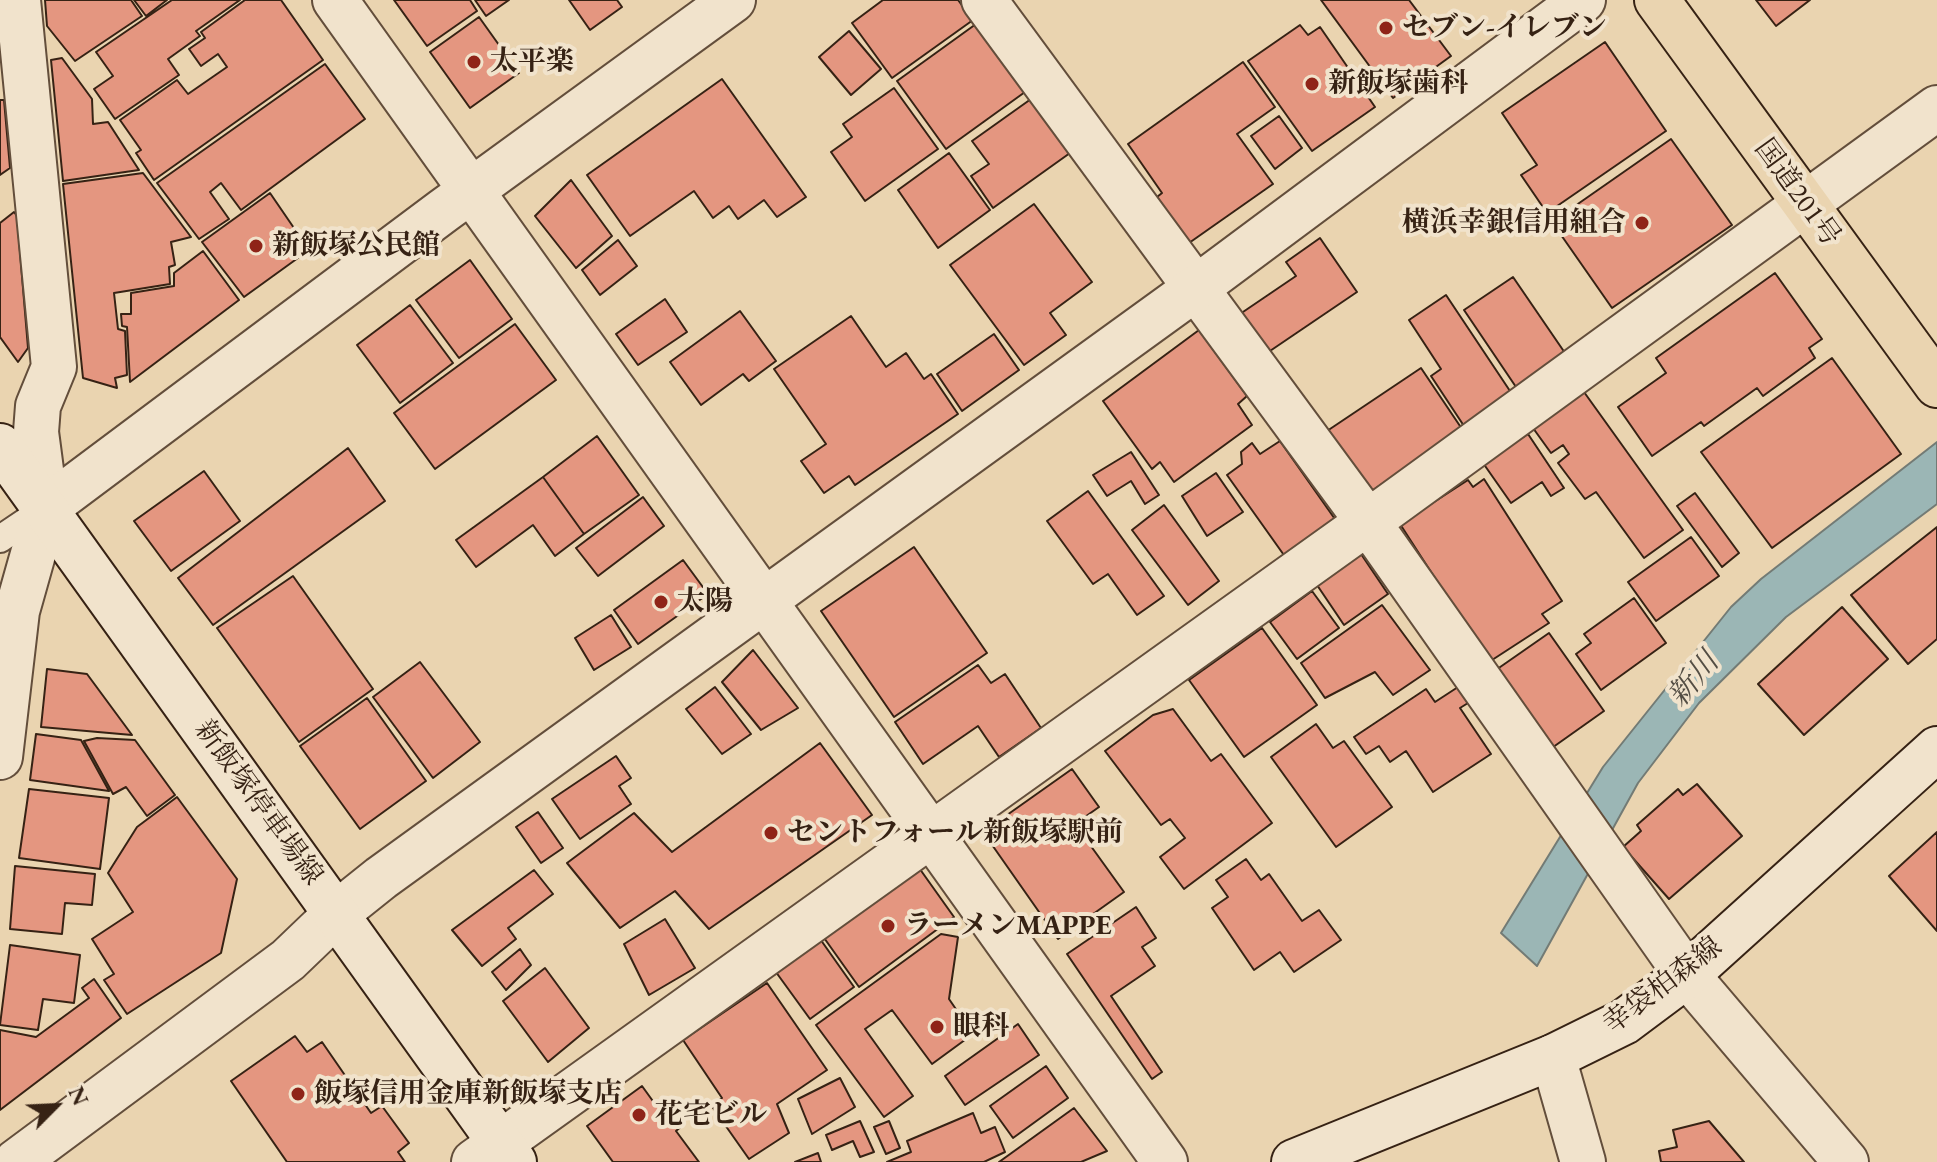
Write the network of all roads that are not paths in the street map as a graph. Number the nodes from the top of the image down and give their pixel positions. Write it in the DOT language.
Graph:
graph roads {
  1 [pos="18,0"];
  2 [pos="335,0"];
  3 [pos="733,0"];
  4 [pos="984,0"];
  5 [pos="1583,0"];
  6 [pos="1657,0"];
  7 [pos="1937,108"];
  8 [pos="471,190"];
  9 [pos="1806,204"];
  10 [pos="1196,288"];
  11 [pos="1937,385"];
  12 [pos="0,446"];
  13 [pos="46,508"];
  14 [pos="1368,522"];
  15 [pos="0,539"];
  16 [pos="11,594"];
  17 [pos="766,600"];
  18 [pos="1937,749"];
  19 [pos="0,757"];
  20 [pos="932,834"];
  21 [pos="336,914"];
  22 [pos="1687,975"];
  23 [pos="1553,1057"];
  24 [pos="496,1156"];
  25 [pos="16,1162"];
  26 [pos="1165,1162"];
  27 [pos="1294,1162"];
  28 [pos="1583,1162"];
  29 [pos="1846,1162"];
  1 -- 13 [label="street"];
  2 -- 8 [label="street"];
  3 -- 8 [label="street"];
  4 -- 10 [label="street"];
  5 -- 10 [label="street"];
  6 -- 9 [label="highway, 国道201号"];
  7 -- 9 [label="street"];
  8 -- 13 [label="street"];
  8 -- 17 [label="street"];
  9 -- 11 [label="highway, 国道201号"];
  9 -- 14 [label="street"];
  10 -- 14 [label="street"];
  10 -- 17 [label="street"];
  12 -- 13 [label="street, 新飯塚停車場線"];
  13 -- 15 [label="lane"];
  13 -- 16 [label="street"];
  13 -- 21 [label="street, 新飯塚停車場線"];
  14 -- 20 [label="street"];
  14 -- 22 [label="street"];
  16 -- 19 [label="street"];
  17 -- 20 [label="street"];
  17 -- 21 [label="street"];
  18 -- 22 [label="street, 幸袋柏森線"];
  20 -- 24 [label="street"];
  20 -- 26 [label="street"];
  21 -- 24 [label="street, 新飯塚停車場線"];
  21 -- 25 [label="street"];
  22 -- 23 [label="street, 幸袋柏森線"];
  22 -- 29 [label="street"];
  23 -- 27 [label="street, 幸袋柏森線"];
  23 -- 28 [label="street"];
}
